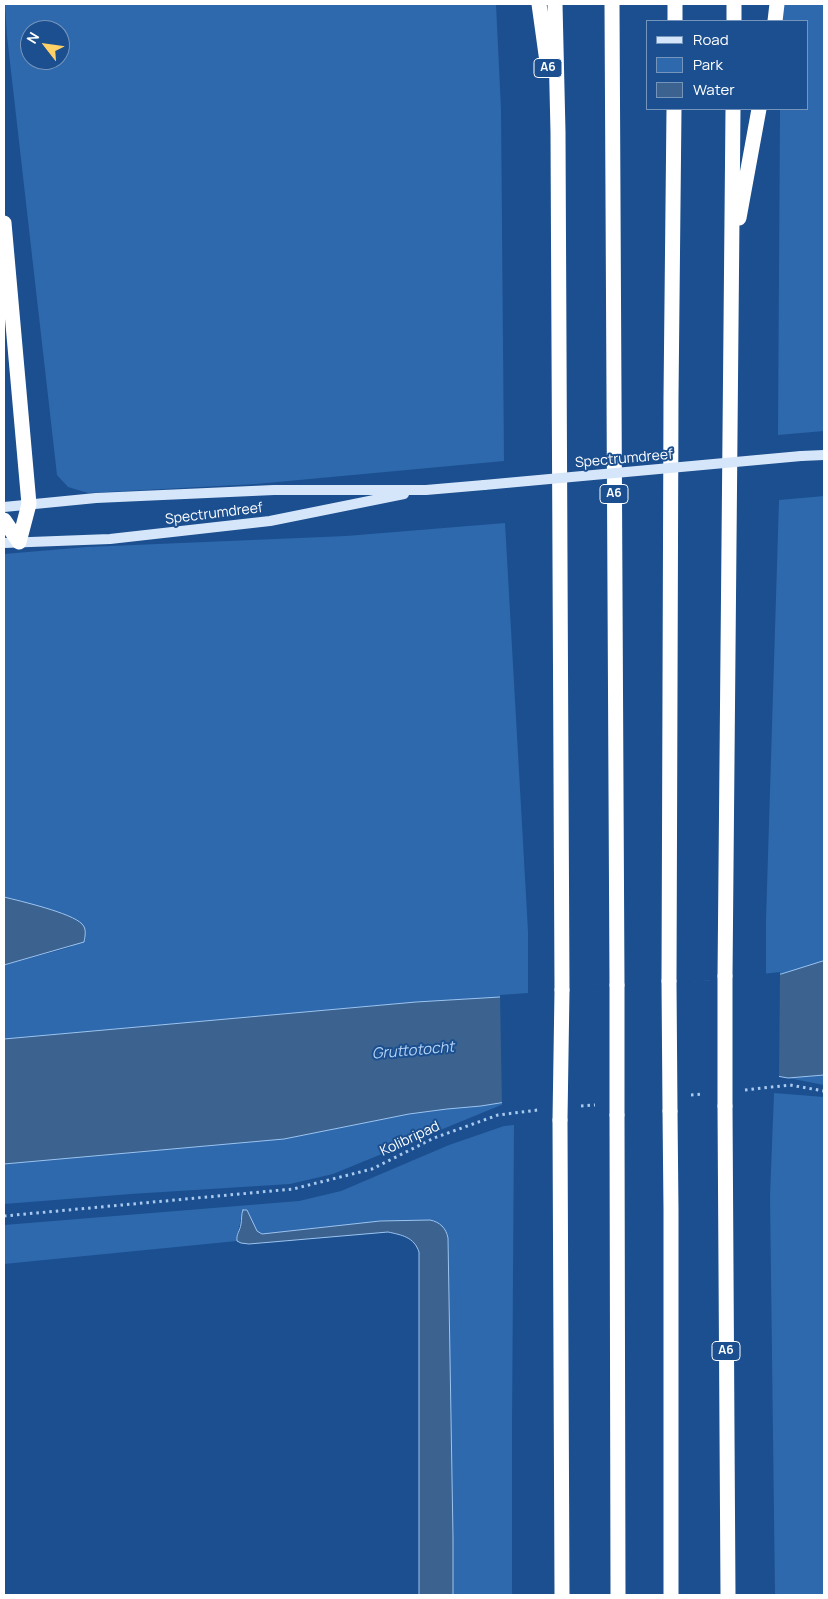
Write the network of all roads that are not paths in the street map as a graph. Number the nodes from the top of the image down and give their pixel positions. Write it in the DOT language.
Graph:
graph roads {
  1 [pos="539,4"];
  2 [pos="555,4"];
  3 [pos="612,4"];
  4 [pos="675,4"];
  5 [pos="734,4"];
  6 [pos="776,4"];
  7 [pos="675,20"];
  8 [pos="734,20"];
  9 [pos="775,20"];
  10 [pos="674,110"];
  11 [pos="733,110"];
  12 [pos="759,110"];
  13 [pos="558,132"];
  14 [pos="4,223"];
  15 [pos="732,256"];
  16 [pos="824,455"];
  17 [pos="426,490"];
  18 [pos="29,504"];
  19 [pos="4,507"];
  20 [pos="4,520"];
  21 [pos="11,543"];
  22 [pos="562,1595"];
  23 [pos="618,1595"];
  24 [pos="671,1595"];
  25 [pos="728,1595"];
  1 -- 13 [label="highway, A6"];
  2 -- 13 [label="highway, A6"];
  3 -- 23 [label="highway, A6, bridge"];
  4 -- 7 [label="highway"];
  5 -- 8 [label="highway"];
  6 -- 9 [label="highway"];
  10 -- 24 [label="highway, bridge"];
  11 -- 15 [label="highway, A6"];
  12 -- 15 [label="highway, A6"];
  13 -- 22 [label="highway, A6, bridge"];
  14 -- 18 [label="highway"];
  15 -- 25 [label="highway, A6, bridge"];
  16 -- 17 [label="main road, Spectrumdreef, bridge"];
  17 -- 18 [label="main road, Spectrumdreef"];
  17 -- 21 [label="main road, Spectrumdreef"];
  18 -- 19 [label="main road, Spectrumdreef"];
  18 -- 21 [label="highway"];
  20 -- 21 [label="highway"];
}
